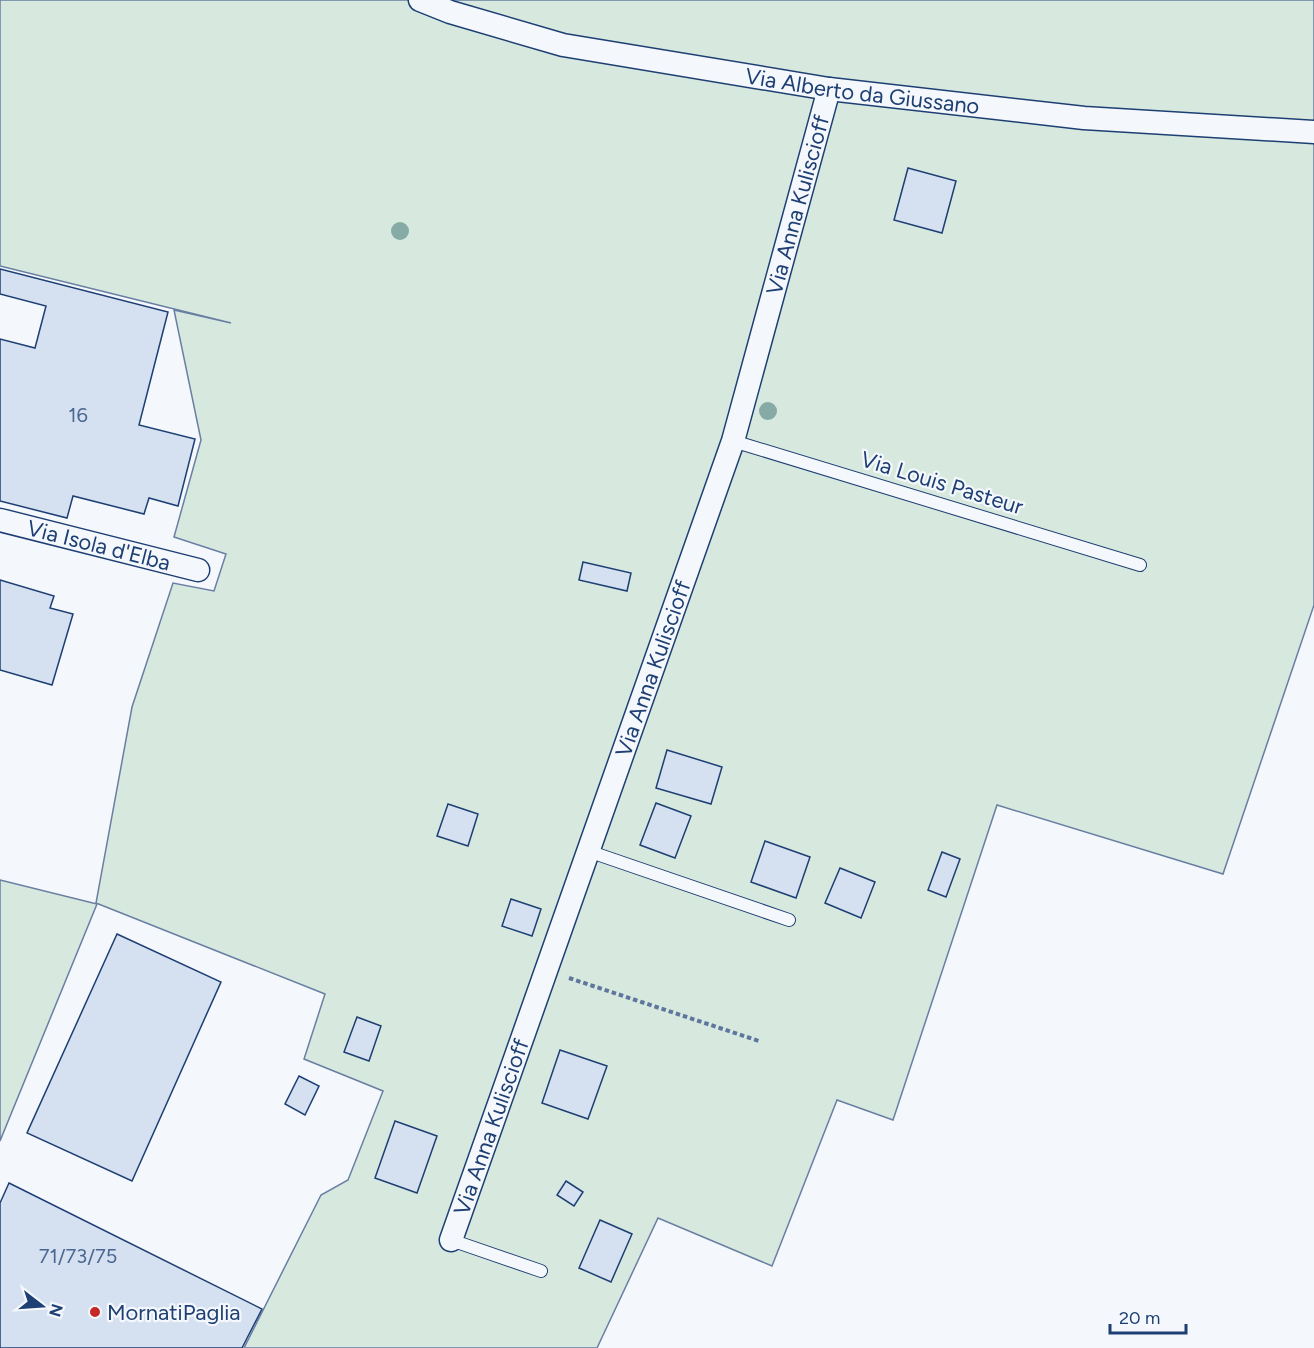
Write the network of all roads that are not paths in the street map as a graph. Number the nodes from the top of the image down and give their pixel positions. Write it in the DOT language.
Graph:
graph roads {
  1 [pos="420,0"];
  2 [pos="829,89"];
  3 [pos="1314,132"];
  4 [pos="733,441"];
  5 [pos="0,520"];
  6 [pos="1140,565"];
  7 [pos="198,570"];
  8 [pos="588,851"];
  9 [pos="789,920"];
  10 [pos="451,1240"];
  11 [pos="540,1271"];
  1 -- 2 [label="street, Via Alberto da Giussano"];
  2 -- 3 [label="street, Via Alberto da Giussano"];
  2 -- 4 [label="street, Via Anna Kuliscioff"];
  4 -- 6 [label="lane, Via Louis Pasteur"];
  4 -- 8 [label="street, Via Anna Kuliscioff"];
  5 -- 7 [label="street, Via Isola d'Elba"];
  8 -- 9 [label="lane"];
  8 -- 10 [label="street, Via Anna Kuliscioff"];
  10 -- 11 [label="lane"];
}
